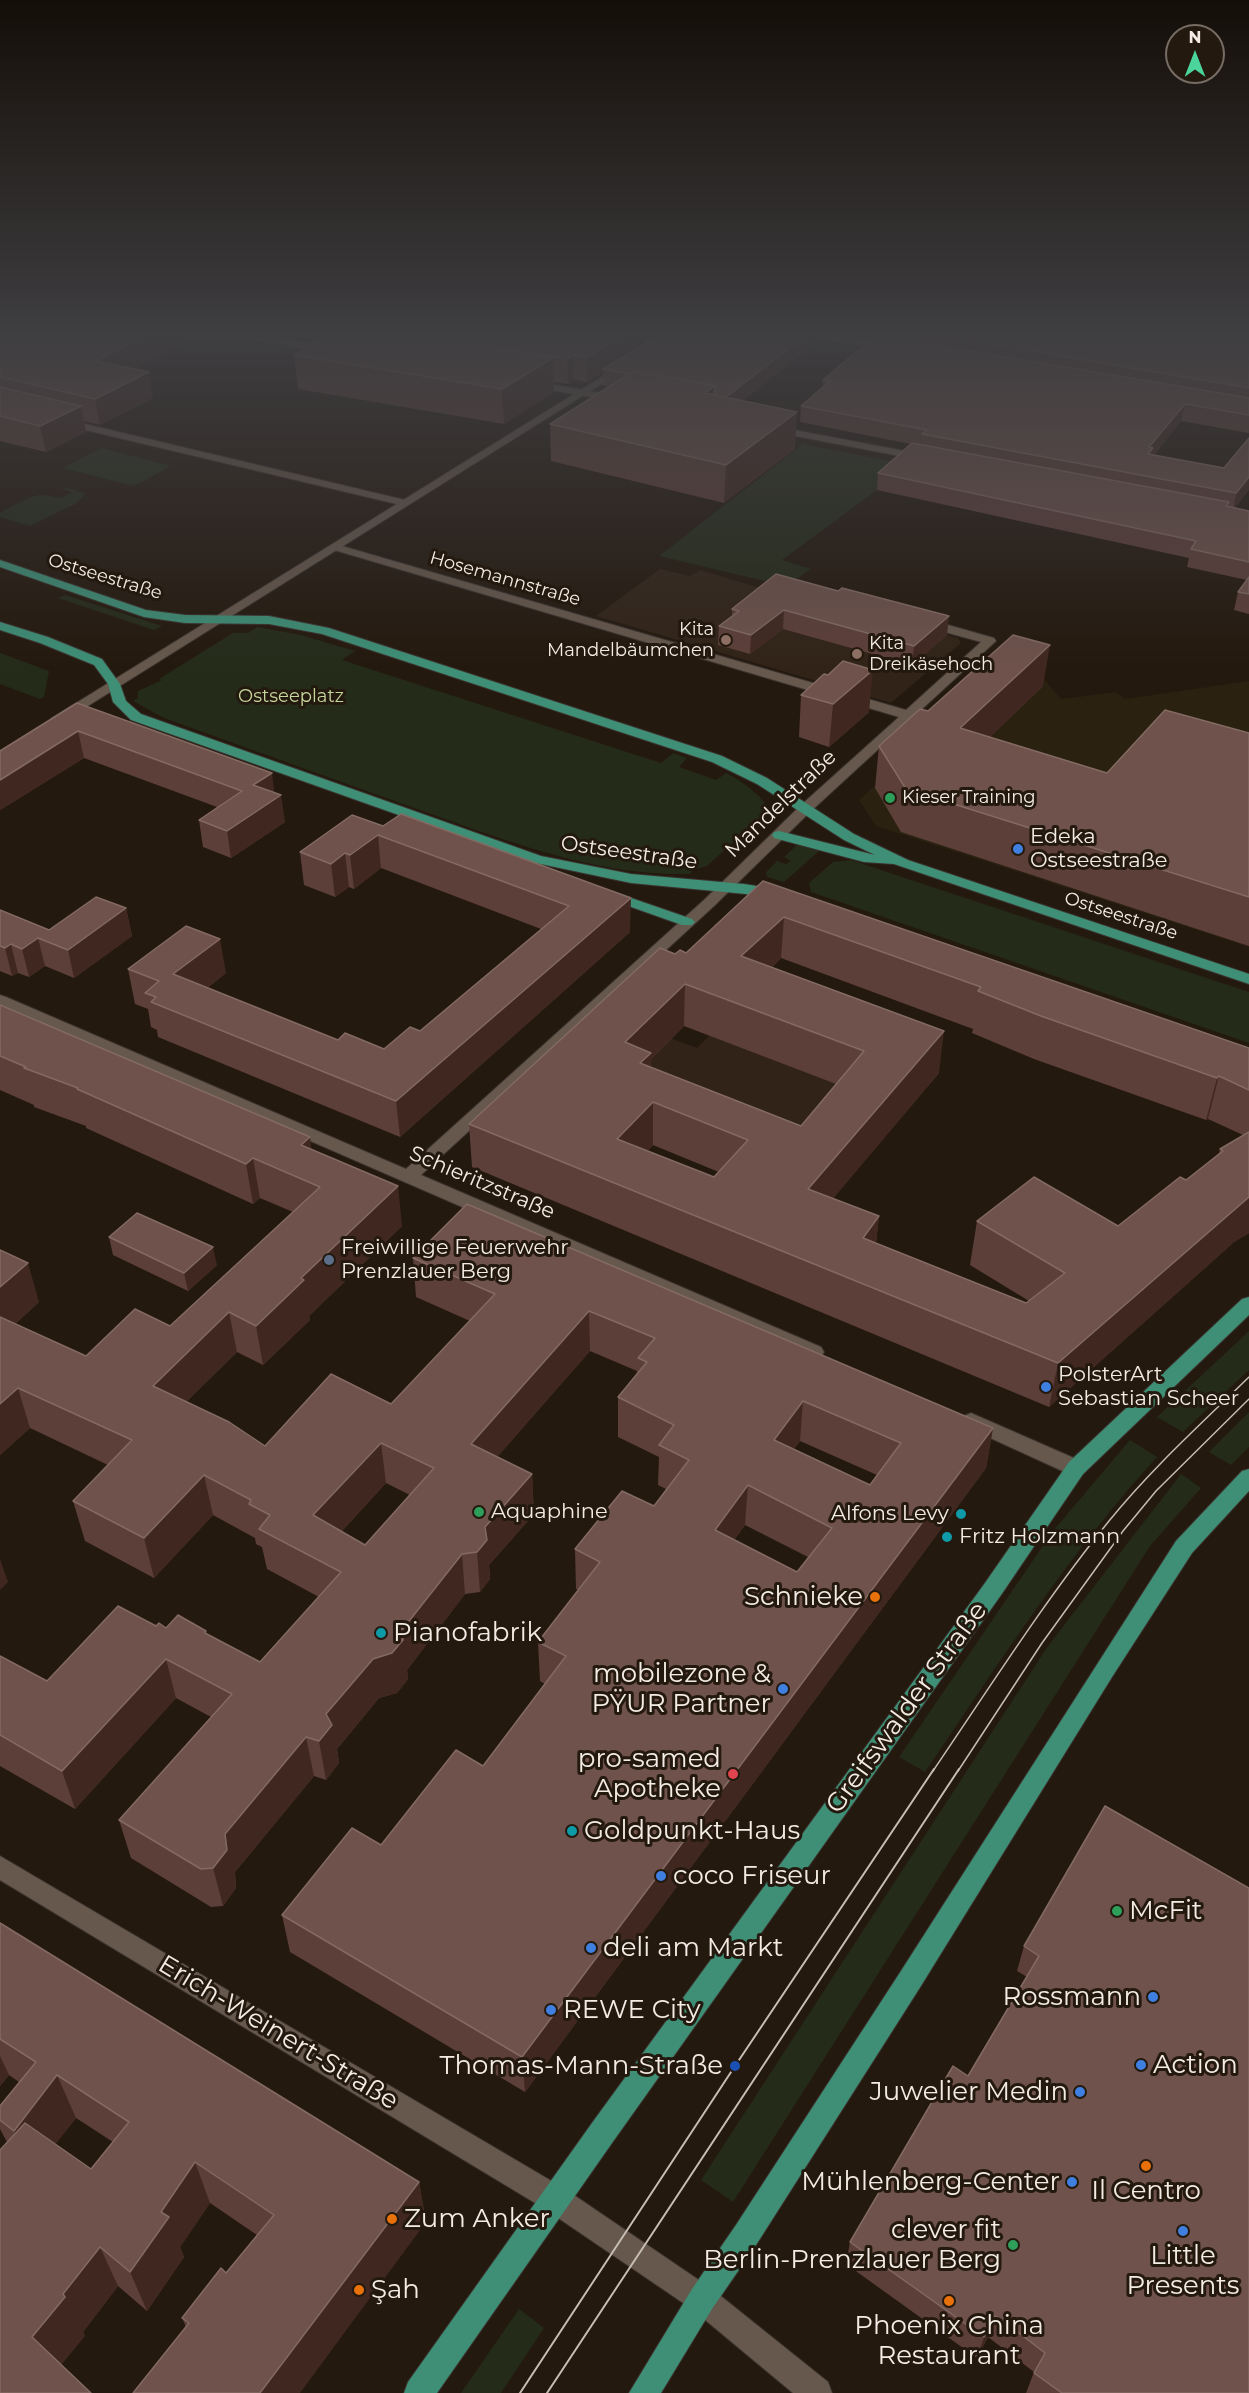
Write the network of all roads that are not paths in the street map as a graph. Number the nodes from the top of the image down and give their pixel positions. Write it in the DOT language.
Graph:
graph roads {
  1 [pos="171,447"];
  2 [pos="496,447"];
  3 [pos="869,447"];
  4 [pos="940,460"];
  5 [pos="405,503"];
  6 [pos="335,547"];
  7 [pos="0,563"];
  8 [pos="221,618"];
  9 [pos="912,619"];
  10 [pos="0,626"];
  11 [pos="114,684"];
  12 [pos="908,715"];
  13 [pos="50,723"];
  14 [pos="805,809"];
  15 [pos="779,835"];
  16 [pos="903,863"];
  17 [pos="578,871"];
  18 [pos="727,886"];
  19 [pos="792,896"];
  20 [pos="687,922"];
  21 [pos="1249,979"];
  22 [pos="0,1000"];
  23 [pos="408,1177"];
  24 [pos="1249,1304"];
  25 [pos="830,1359"];
  26 [pos="959,1415"];
  27 [pos="1076,1468"];
  28 [pos="1249,1477"];
  29 [pos="0,1867"];
  30 [pos="555,2199"];
  31 [pos="702,2299"];
  32 [pos="419,2393"];
  33 [pos="644,2393"];
  34 [pos="817,2393"];
  1 -- 5 [label="street"];
  2 -- 5 [label="street"];
  3 -- 4 [label="street"];
  5 -- 6 [label="street"];
  6 -- 8 [label="street"];
  6 -- 12 [label="street, Hosemannstraße"];
  7 -- 8 [label="main road, Ostseestraße"];
  8 -- 11 [label="street"];
  8 -- 14 [label="main road, Ostseestraße"];
  9 -- 12 [label="street, Mandelstraße"];
  10 -- 11 [label="main road, Ostseestraße"];
  11 -- 13 [label="street"];
  11 -- 17 [label="main road, Ostseestraße"];
  12 -- 14 [label="street, Mandelstraße"];
  14 -- 15 [label="street, Mandelstraße"];
  14 -- 16 [label="main road, Ostseestraße"];
  15 -- 16 [label="main road"];
  15 -- 18 [label="street, Mandelstraße"];
  16 -- 21 [label="main road, Ostseestraße"];
  17 -- 18 [label="main road, Ostseestraße"];
  17 -- 20 [label="main road"];
  18 -- 19 [label="main road, Ostseestraße"];
  18 -- 20 [label="street, Mandelstraße"];
  20 -- 23 [label="street, Mandelstraße"];
  22 -- 23 [label="street, Schieritzstraße"];
  23 -- 25 [label="street, Schieritzstraße"];
  24 -- 27 [label="main road, Greifswalder Straße"];
  26 -- 27 [label="street"];
  27 -- 30 [label="main road, Greifswalder Straße"];
  28 -- 31 [label="main road"];
  29 -- 30 [label="street, Erich-Weinert-Straße"];
  30 -- 31 [label="street"];
  30 -- 32 [label="main road, Greifswalder Straße"];
  31 -- 33 [label="main road"];
  31 -- 34 [label="street"];
}
